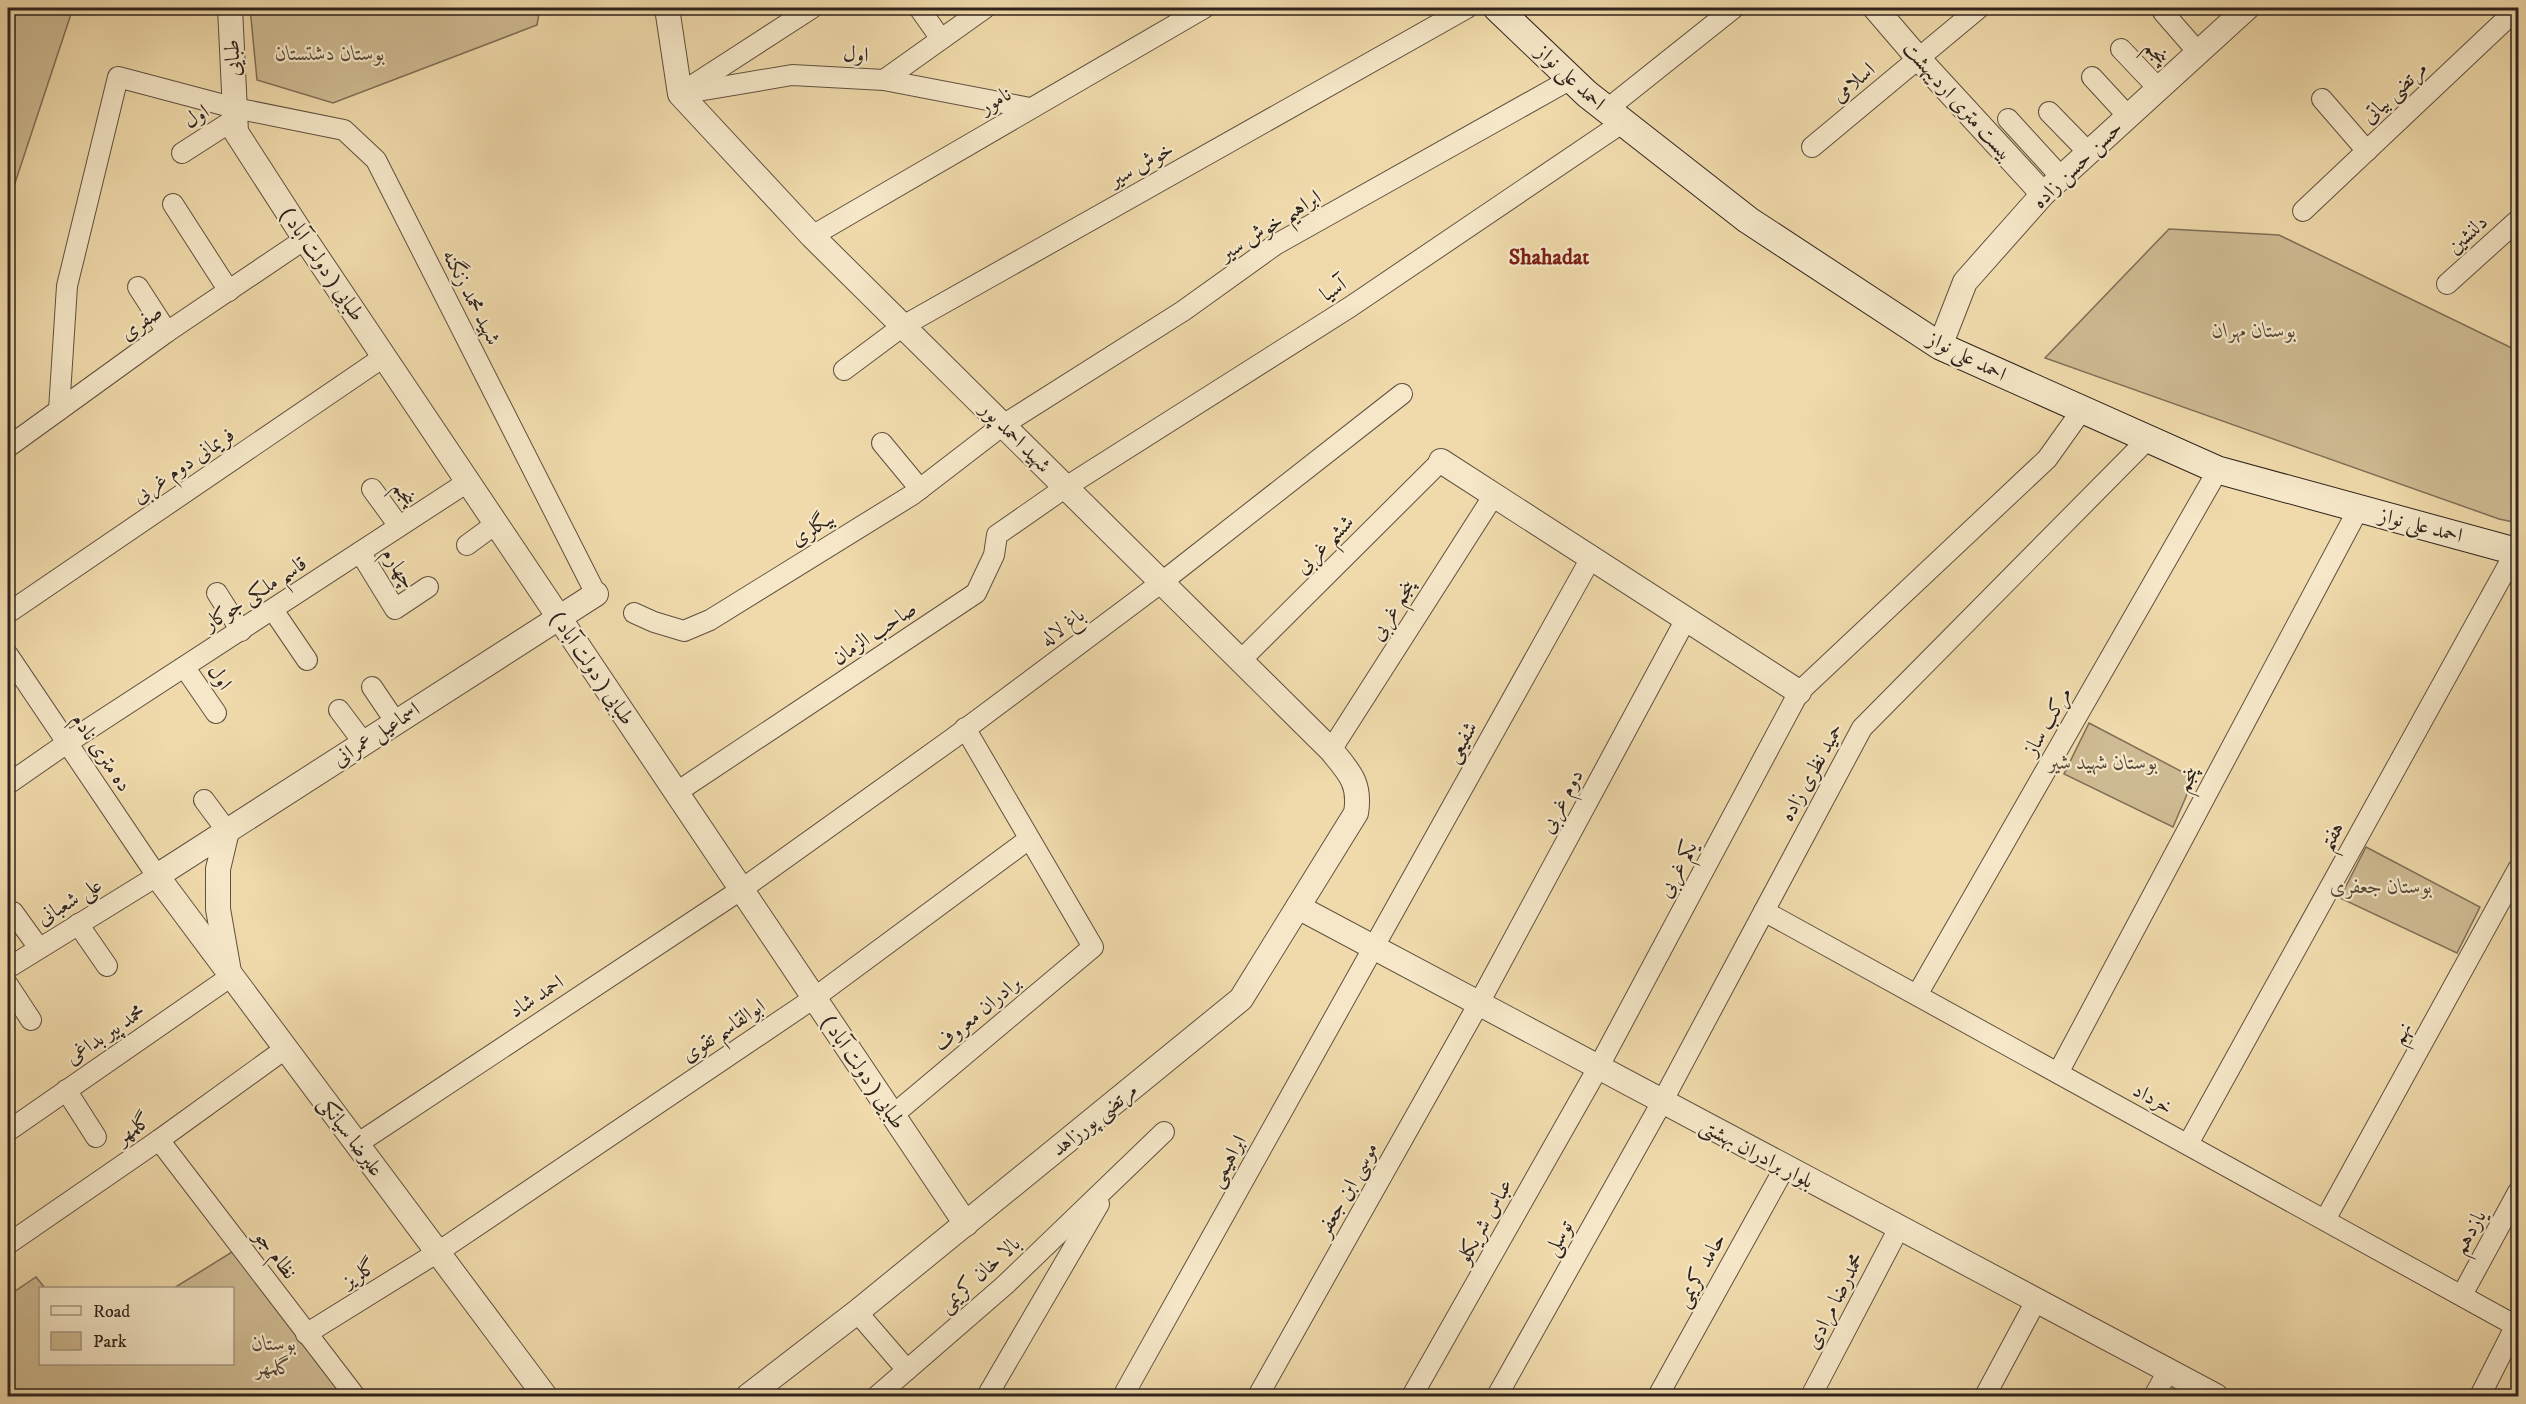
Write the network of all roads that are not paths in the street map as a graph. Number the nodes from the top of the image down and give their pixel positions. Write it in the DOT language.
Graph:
graph roads {
  1 [pos="230,8"];
  2 [pos="667,8"];
  3 [pos="812,8"];
  4 [pos="918,8"];
  5 [pos="985,8"];
  6 [pos="1204,8"];
  7 [pos="1467,8"];
  8 [pos="1497,8"];
  9 [pos="1734,8"];
  10 [pos="1875,8"];
  11 [pos="1979,8"];
  12 [pos="2247,8"];
  13 [pos="2518,8"];
  14 [pos="2163,12"];
  15 [pos="941,39"];
  16 [pos="2121,49"];
  17 [pos="2197,51"];
  18 [pos="1918,58"];
  19 [pos="2092,77"];
  20 [pos="1571,79"];
  21 [pos="884,80"];
  22 [pos="2158,88"];
  23 [pos="680,94"];
  24 [pos="2322,99"];
  25 [pos="1030,108"];
  26 [pos="2049,112"];
  27 [pos="235,114"];
  28 [pos="2127,115"];
  29 [pos="1614,116"];
  30 [pos="2008,119"];
  31 [pos="1812,147"];
  32 [pos="2367,151"];
  33 [pos="182,153"];
  34 [pos="2088,153"];
  35 [pos="2061,177"];
  36 [pos="2043,194"];
  37 [pos="173,204"];
  38 [pos="2303,211"];
  39 [pos="2518,220"];
  40 [pos="812,236"];
  41 [pos="305,239"];
  42 [pos="2447,284"];
  43 [pos="138,287"];
  44 [pos="229,291"];
  45 [pos="903,326"];
  46 [pos="167,332"];
  47 [pos="1940,346"];
  48 [pos="386,356"];
  49 [pos="844,370"];
  50 [pos="1402,394"];
  51 [pos="2082,410"];
  52 [pos="59,411"];
  53 [pos="1003,425"];
  54 [pos="2148,440"];
  55 [pos="882,443"];
  56 [pos="8,447"];
  57 [pos="1441,461"];
  58 [pos="2218,470"];
  59 [pos="469,480"];
  60 [pos="1066,487"];
  61 [pos="372,489"];
  62 [pos="920,489"];
  63 [pos="1494,495"];
  64 [pos="2359,508"];
  65 [pos="497,523"];
  66 [pos="399,526"];
  67 [pos="467,545"];
  68 [pos="2517,551"];
  69 [pos="360,552"];
  70 [pos="1591,558"];
  71 [pos="1162,582"];
  72 [pos="428,587"];
  73 [pos="217,593"];
  74 [pos="596,594"];
  75 [pos="273,610"];
  76 [pos="634,612"];
  77 [pos="8,613"];
  78 [pos="558,616"];
  79 [pos="1686,620"];
  80 [pos="241,631"];
  81 [pos="8,655"];
  82 [pos="307,660"];
  83 [pos="1241,660"];
  84 [pos="185,668"];
  85 [pos="372,687"];
  86 [pos="1799,692"];
  87 [pos="339,710"];
  88 [pos="216,713"];
  89 [pos="395,721"];
  90 [pos="965,728"];
  91 [pos="363,742"];
  92 [pos="67,743"];
  93 [pos="1331,750"];
  94 [pos="1354,779"];
  95 [pos="8,784"];
  96 [pos="677,792"];
  97 [pos="204,800"];
  98 [pos="227,831"];
  99 [pos="1029,839"];
  100 [pos="2518,869"];
  101 [pos="157,876"];
  102 [pos="742,889"];
  103 [pos="1298,907"];
  104 [pos="1764,911"];
  105 [pos="13,912"];
  106 [pos="78,924"];
  107 [pos="39,948"];
  108 [pos="1373,949"];
  109 [pos="107,966"];
  110 [pos="8,968"];
  111 [pos="230,977"];
  112 [pos="8,985"];
  113 [pos="1917,995"];
  114 [pos="814,998"];
  115 [pos="1478,1005"];
  116 [pos="32,1020"];
  117 [pos="285,1049"];
  118 [pos="1598,1068"];
  119 [pos="2058,1073"];
  120 [pos="66,1090"];
  121 [pos="1662,1102"];
  122 [pos="893,1115"];
  123 [pos="8,1131"];
  124 [pos="1164,1132"];
  125 [pos="96,1137"];
  126 [pos="159,1140"];
  127 [pos="357,1144"];
  128 [pos="2188,1144"];
  129 [pos="1785,1167"];
  130 [pos="1111,1184"];
  131 [pos="2518,1191"];
  132 [pos="2325,1220"];
  133 [pos="966,1224"];
  134 [pos="1899,1228"];
  135 [pos="8,1244"];
  136 [pos="438,1252"];
  137 [pos="2462,1295"];
  138 [pos="2036,1300"];
  139 [pos="857,1312"];
  140 [pos="2517,1326"];
  141 [pos="306,1334"];
  142 [pos="907,1370"];
  143 [pos="2168,1371"];
  144 [pos="355,1396"];
  145 [pos="545,1396"];
  146 [pos="748,1396"];
  147 [pos="877,1396"];
  148 [pos="987,1396"];
  149 [pos="1123,1396"];
  150 [pos="1258,1396"];
  151 [pos="1412,1396"];
  152 [pos="1497,1396"];
  153 [pos="1658,1396"];
  154 [pos="1811,1396"];
  155 [pos="1985,1396"];
  156 [pos="2154,1396"];
  157 [pos="2216,1396"];
  158 [pos="2480,1396"];
  1 -- 27 [label="street, طبایی"];
  2 -- 23 [label="street"];
  3 -- 23 [label="street"];
  4 -- 15 [label="street"];
  5 -- 15 [label="street"];
  6 -- 25 [label="street, نامور"];
  7 -- 45 [label="street, خوش سیر"];
  8 -- 20 [label="main road, احمد علی نواز"];
  9 -- 29 [label="street, آسیا"];
  10 -- 18 [label="street, بیست متری اردیبهشت"];
  11 -- 18 [label="street, اسلامی"];
  12 -- 17 [label="street, حسن حسن زاده"];
  13 -- 32 [label="street, مرتضی بیاتی"];
  14 -- 17 [label="street"];
  15 -- 21 [label="street"];
  16 -- 22 [label="street, پنجم"];
  17 -- 22 [label="street, حسن حسن زاده"];
  18 -- 31 [label="street, اسلامی"];
  18 -- 36 [label="street, بیست متری اردیبهشت"];
  19 -- 28 [label="street"];
  20 -- 29 [label="main road, احمد علی نواز"];
  20 -- 53 [label="street, ابراهیم خوش سیر"];
  21 -- 23 [label="street, اول"];
  21 -- 25 [label="street, اول"];
  22 -- 28 [label="street, حسن حسن زاده"];
  23 -- 40 [label="street, شهید احمد پور"];
  24 -- 32 [label="street"];
  25 -- 40 [label="street, نامور"];
  26 -- 34 [label="street"];
  27 -- 33 [label="street, اول"];
  27 -- 41 [label="street, طبایی ( دولت آباد )"];
  27 -- 52 [label="street, شهید محمد زنگنه"];
  27 -- 74 [label="street, شهید محمد زنگنه"];
  28 -- 34 [label="street, حسن حسن زاده"];
  29 -- 47 [label="main road, احمد علی نواز"];
  29 -- 60 [label="street, آسیا"];
  30 -- 35 [label="street"];
  32 -- 38 [label="street, مرتضی بیاتی"];
  34 -- 35 [label="street, حسن حسن زاده"];
  35 -- 36 [label="street, حسن حسن زاده"];
  36 -- 47 [label="street, حسن حسن زاده"];
  37 -- 44 [label="street"];
  39 -- 42 [label="street, دلنشین"];
  40 -- 45 [label="street, شهید احمد پور"];
  41 -- 44 [label="street, صفری"];
  41 -- 48 [label="street, طبایی ( دولت آباد )"];
  43 -- 46 [label="street"];
  44 -- 46 [label="street, صفری"];
  45 -- 49 [label="street, خوش سیر"];
  45 -- 53 [label="street, شهید احمد پور"];
  46 -- 52 [label="street, صفری"];
  47 -- 51 [label="main road, احمد علی نواز"];
  48 -- 59 [label="street, طبایی ( دولت آباد )"];
  48 -- 77 [label="street, فریمانی دوم غربی"];
  50 -- 71 [label="street, باغ لاله"];
  51 -- 54 [label="main road, احمد علی نواز"];
  51 -- 86 [label="street, یکم غربی"];
  52 -- 56 [label="street, صفری"];
  53 -- 60 [label="street, شهید احمد پور"];
  53 -- 62 [label="street, بیگلری"];
  54 -- 58 [label="main road, احمد علی نواز"];
  54 -- 104 [label="street, حمید نظری زاده"];
  55 -- 62 [label="street"];
  57 -- 63 [label="street"];
  57 -- 83 [label="street, ششم غربی"];
  58 -- 64 [label="main road, احمد علی نواز"];
  58 -- 113 [label="street, مرکب ساز"];
  59 -- 65 [label="street, طبایی ( دولت آباد )"];
  59 -- 66 [label="street, قاسم ملکی جوکار"];
  60 -- 71 [label="street, شهید احمد پور"];
  60 -- 96 [label="street, صاحب الزمان"];
  61 -- 66 [label="street, پنجم"];
  62 -- 76 [label="street, بیگلری"];
  63 -- 70 [label="street"];
  63 -- 93 [label="street, پنجم غربی"];
  64 -- 68 [label="main road, احمد علی نواز"];
  64 -- 119 [label="street, پنجم"];
  65 -- 67 [label="street"];
  65 -- 78 [label="street, طبایی ( دولت آباد )"];
  66 -- 69 [label="street, قاسم ملکی جوکار"];
  68 -- 128 [label="street, هفتم"];
  69 -- 72 [label="street, چهارم"];
  69 -- 75 [label="street, قاسم ملکی جوکار"];
  70 -- 79 [label="street"];
  70 -- 108 [label="street, شفیعی"];
  71 -- 83 [label="street, شهید احمد پور"];
  71 -- 90 [label="street, باغ لاله"];
  73 -- 80 [label="street"];
  74 -- 78 [label="street, اسماعیل عمرانی"];
  75 -- 80 [label="street, قاسم ملکی جوکار"];
  75 -- 82 [label="street"];
  78 -- 89 [label="street, اسماعیل عمرانی"];
  78 -- 96 [label="street, طبایی ( دولت آباد )"];
  79 -- 86 [label="street"];
  79 -- 115 [label="street, دوم غربی"];
  80 -- 84 [label="street, قاسم ملکی جوکار"];
  81 -- 92 [label="street, ده متری نادم"];
  83 -- 93 [label="street, شهید احمد پور"];
  84 -- 88 [label="street, اول"];
  84 -- 92 [label="street, قاسم ملکی جوکار"];
  85 -- 89 [label="street"];
  86 -- 118 [label="street, یکم غربی"];
  87 -- 91 [label="street"];
  89 -- 91 [label="street, اسماعیل عمرانی"];
  90 -- 99 [label="street"];
  90 -- 102 [label="street, باغ لاله"];
  91 -- 98 [label="street, اسماعیل عمرانی"];
  92 -- 95 [label="street, قاسم ملکی جوکار"];
  92 -- 101 [label="street, ده متری نادم"];
  93 -- 94 [label="street, شهید احمد پور"];
  94 -- 103 [label="street, مرتضی پورزاهد"];
  96 -- 102 [label="street, طبایی ( دولت آباد )"];
  97 -- 98 [label="street"];
  98 -- 101 [label="street, اسماعیل عمرانی"];
  98 -- 111 [label="street"];
  99 -- 114 [label="street, ابوالقاسم تقوی"];
  99 -- 122 [label="street, برادران معروف"];
  100 -- 132 [label="street, نهم"];
  101 -- 106 [label="street, علی شعبانی"];
  101 -- 111 [label="street, علیرضا سیانکی"];
  102 -- 114 [label="street, طبایی ( دولت آباد )"];
  102 -- 127 [label="street, احمد شاد"];
  103 -- 108 [label="street, بلوار برادران بهشتی"];
  103 -- 133 [label="street, مرتضی پورزاهد"];
  104 -- 113 [label="street, خرداد"];
  104 -- 121 [label="street, حمید نظری زاده"];
  105 -- 107 [label="street"];
  106 -- 107 [label="street, علی شعبانی"];
  106 -- 109 [label="street"];
  107 -- 110 [label="street, علی شعبانی"];
  108 -- 115 [label="street, بلوار برادران بهشتی"];
  108 -- 149 [label="street, ابراهیمی"];
  111 -- 117 [label="street, علیرضا سیانکی"];
  111 -- 120 [label="street, محمد پیر بداغی"];
  112 -- 116 [label="street"];
  113 -- 119 [label="street, خرداد"];
  114 -- 122 [label="street, طبایی ( دولت آباد )"];
  114 -- 136 [label="street, ابوالقاسم تقوی"];
  115 -- 118 [label="street, بلوار برادران بهشتی"];
  115 -- 150 [label="street, موسی ابن جعفر"];
  117 -- 126 [label="street, گلمهر"];
  117 -- 127 [label="street, علیرضا سیانکی"];
  118 -- 121 [label="street, بلوار برادران بهشتی"];
  118 -- 151 [label="street, عباس شریکلو"];
  119 -- 128 [label="street, خرداد"];
  120 -- 123 [label="street, محمد پیر بداغی"];
  120 -- 125 [label="street"];
  121 -- 129 [label="street, بلوار برادران بهشتی"];
  121 -- 152 [label="street, توسلی"];
  122 -- 133 [label="street, طبایی ( دولت آباد )"];
  124 -- 130 [label="street, بالا خان کریمی"];
  126 -- 135 [label="street, گلمهر"];
  126 -- 141 [label="street, نظام جو"];
  127 -- 136 [label="street, علیرضا سیانکی"];
  128 -- 132 [label="street, خرداد"];
  129 -- 134 [label="street, بلوار برادران بهشتی"];
  129 -- 153 [label="street, حامد کریمی"];
  130 -- 142 [label="street, بالا خان کریمی"];
  130 -- 148 [label="street, بالا خان کریمی"];
  131 -- 137 [label="street, یازدهم"];
  132 -- 137 [label="street, خرداد"];
  133 -- 139 [label="street, مرتضی پورزاهد"];
  134 -- 138 [label="street, بلوار برادران بهشتی"];
  134 -- 154 [label="street, محمدرضا مرادی"];
  136 -- 141 [label="street, گلریز"];
  136 -- 145 [label="street, علیرضا سیانکی"];
  137 -- 140 [label="street, خرداد"];
  138 -- 143 [label="street, بلوار برادران بهشتی"];
  138 -- 155 [label="street"];
  139 -- 142 [label="street"];
  139 -- 146 [label="street, مرتضی پورزاهد"];
  140 -- 158 [label="street"];
  141 -- 144 [label="street, نظام جو"];
  142 -- 147 [label="street, بالا خان کریمی"];
  143 -- 156 [label="street"];
  143 -- 157 [label="street, بلوار برادران بهشتی"];
}
